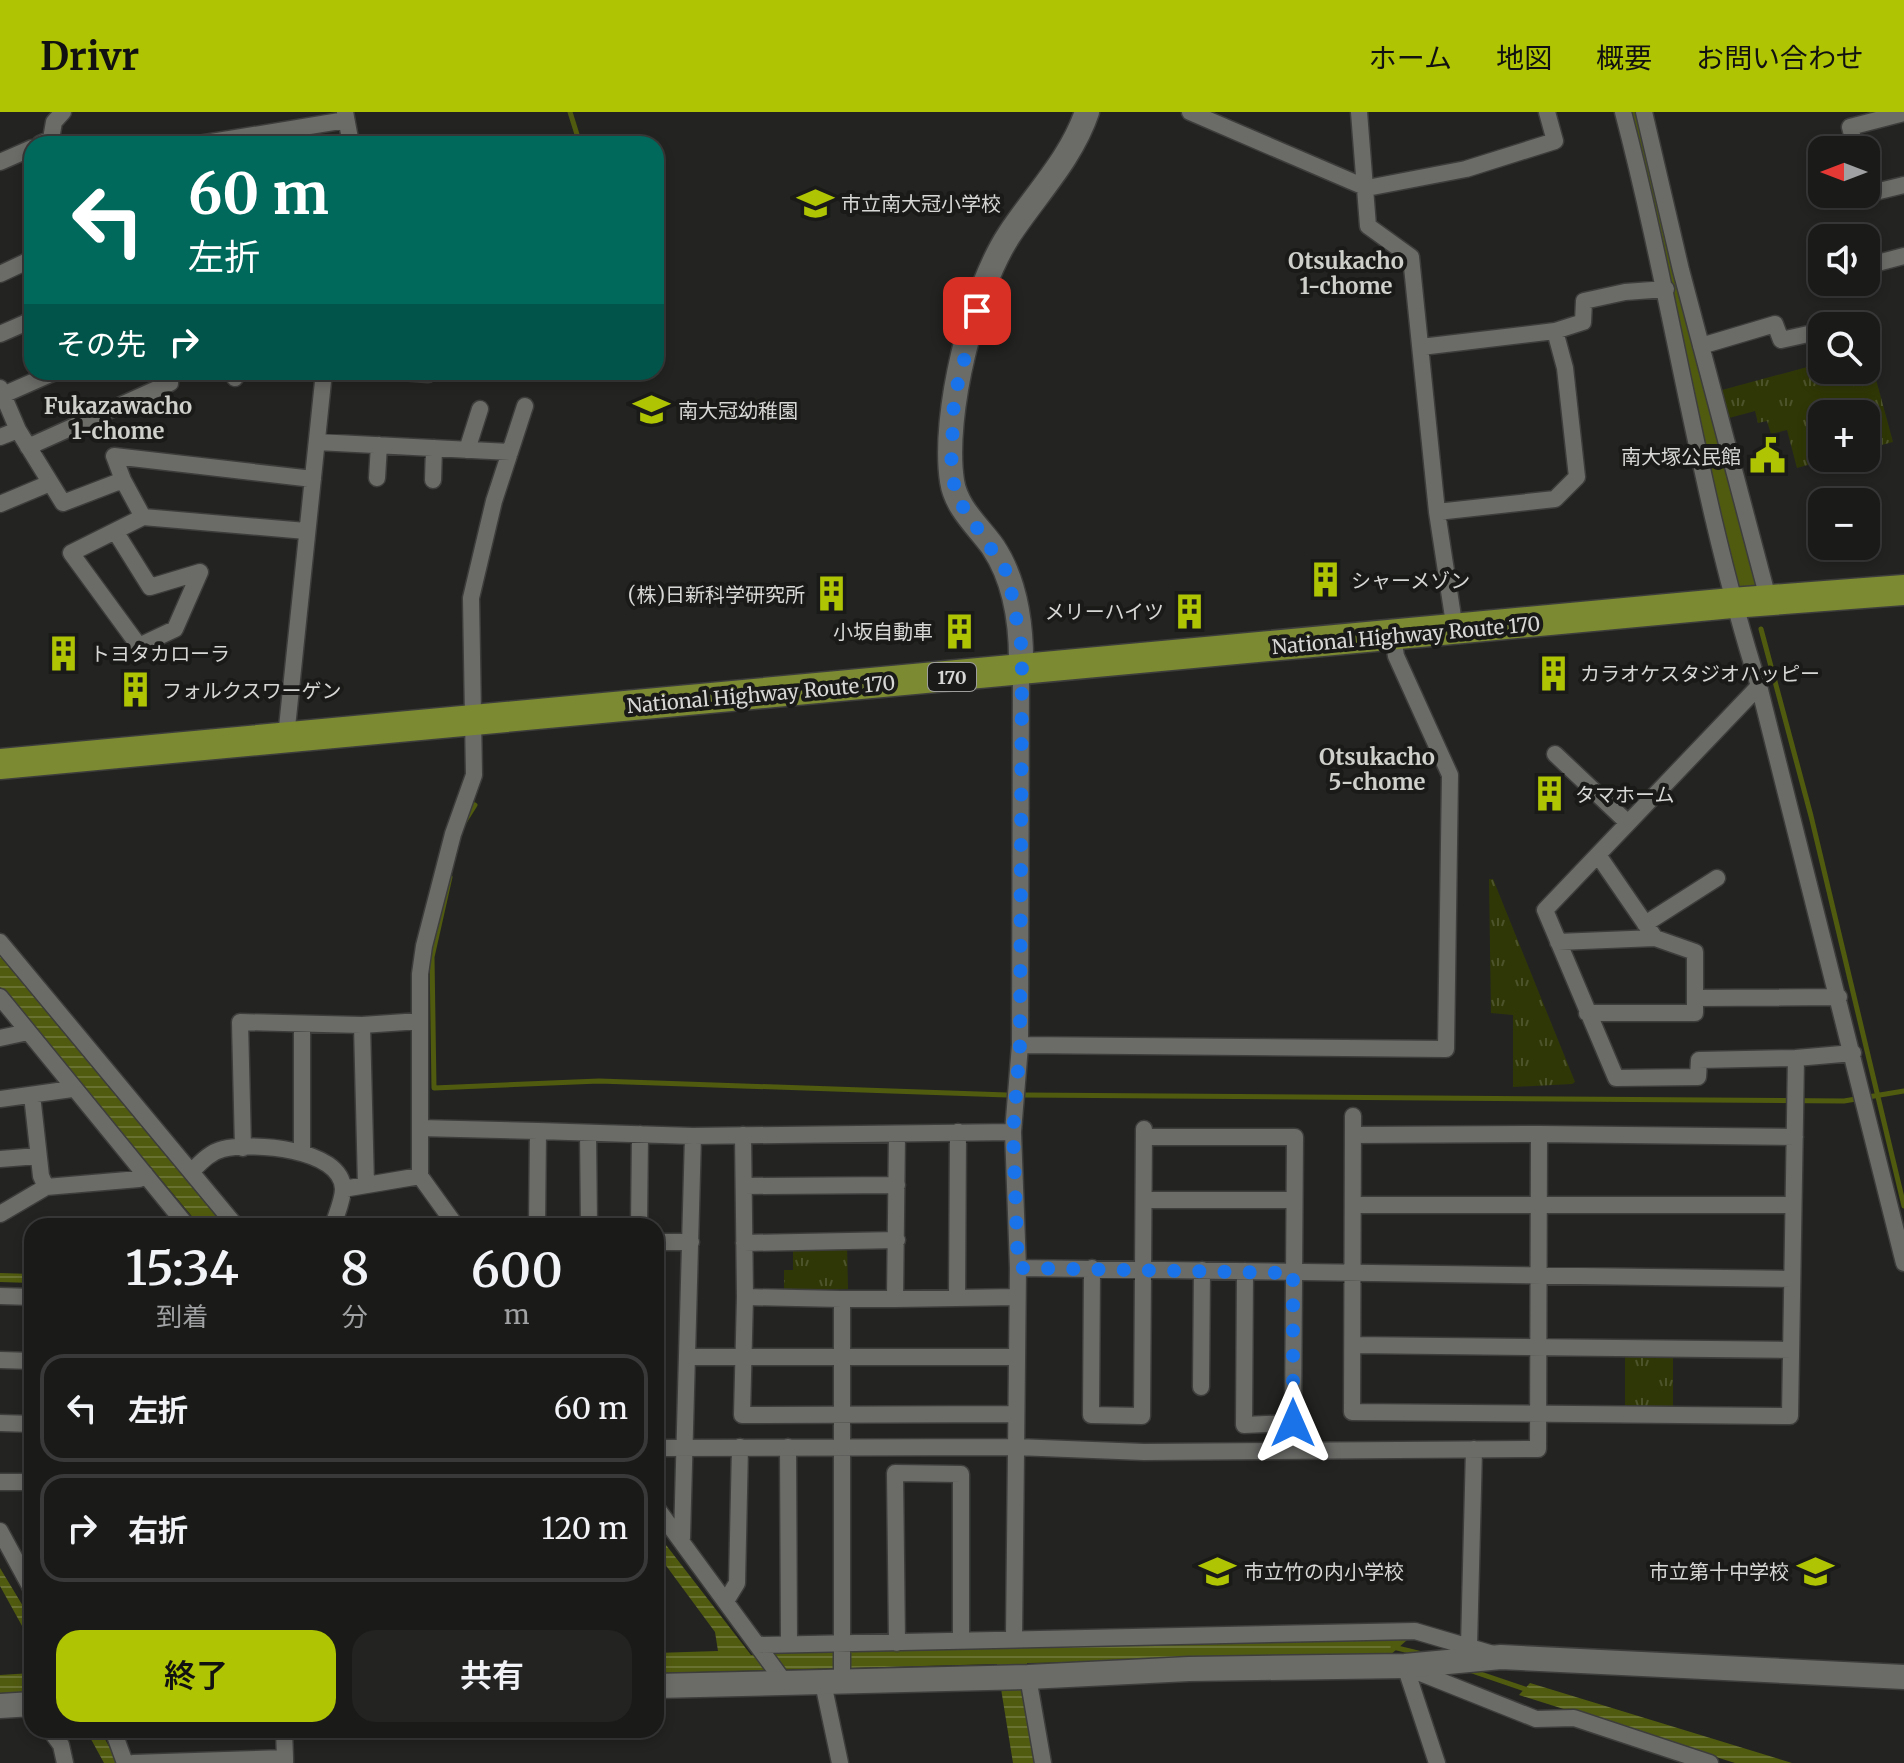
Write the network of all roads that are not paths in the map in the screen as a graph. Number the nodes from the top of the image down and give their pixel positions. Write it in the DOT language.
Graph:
graph roads {
  1 [pos="63,112"];
  2 [pos="1087,112"];
  3 [pos="1190,112"];
  4 [pos="1359,112"];
  5 [pos="1547,112"];
  6 [pos="1623,112"];
  7 [pos="1644,112"];
  8 [pos="1904,113"];
  9 [pos="346,116"];
  10 [pos="50,136"];
  11 [pos="241,136"];
  12 [pos="350,136"];
  13 [pos="1852,136"];
  14 [pos="24,152"];
  15 [pos="0,162"];
  16 [pos="1904,185"];
  17 [pos="1367,188"];
  18 [pos="1880,191"];
  19 [pos="1904,256"];
  20 [pos="1880,262"];
  21 [pos="24,263"];
  22 [pos="0,274"];
  23 [pos="1666,289"];
  24 [pos="24,324"];
  25 [pos="1555,331"];
  26 [pos="0,334"];
  27 [pos="1808,334"];
  28 [pos="1701,346"];
  29 [pos="1421,347"];
  30 [pos="32,380"];
  31 [pos="170,380"];
  32 [pos="323,380"];
  33 [pos="1,391"];
  34 [pos="525,406"];
  35 [pos="480,409"];
  36 [pos="18,430"];
  37 [pos="0,437"];
  38 [pos="317,442"];
  39 [pos="379,445"];
  40 [pos="28,447"];
  41 [pos="434,448"];
  42 [pos="467,450"];
  43 [pos="510,452"];
  44 [pos="377,478"];
  45 [pos="313,479"];
  46 [pos="123,480"];
  47 [pos="433,480"];
  48 [pos="50,483"];
  49 [pos="0,504"];
  50 [pos="1437,512"];
  51 [pos="143,517"];
  52 [pos="115,531"];
  53 [pos="306,531"];
  54 [pos="1904,590"];
  55 [pos="1769,602"];
  56 [pos="1732,603"];
  57 [pos="1455,630"];
  58 [pos="1393,637"];
  59 [pos="1021,670"];
  60 [pos="1759,686"];
  61 [pos="474,720"];
  62 [pos="286,737"];
  63 [pos="1555,754"];
  64 [pos="0,764"];
  65 [pos="1628,823"];
  66 [pos="1598,855"];
  67 [pos="1717,878"];
  68 [pos="1645,924"];
  69 [pos="1655,938"];
  70 [pos="0,942"];
  71 [pos="1558,942"];
  72 [pos="0,997"];
  73 [pos="1839,997"];
  74 [pos="1695,998"];
  75 [pos="1587,1013"];
  76 [pos="420,1021"];
  77 [pos="302,1024"];
  78 [pos="362,1025"];
  79 [pos="28,1032"];
  80 [pos="0,1038"];
  81 [pos="1020,1045"];
  82 [pos="1853,1053"];
  83 [pos="1796,1058"];
  84 [pos="72,1089"];
  85 [pos="32,1095"];
  86 [pos="0,1099"];
  87 [pos="1353,1116"];
  88 [pos="420,1128"];
  89 [pos="538,1131"];
  90 [pos="958,1132"];
  91 [pos="1013,1132"];
  92 [pos="588,1133"];
  93 [pos="640,1134"];
  94 [pos="897,1134"];
  95 [pos="1539,1134"];
  96 [pos="743,1135"];
  97 [pos="1353,1135"];
  98 [pos="693,1136"];
  99 [pos="1795,1137"];
  100 [pos="243,1148"];
  101 [pos="302,1151"];
  102 [pos="38,1156"];
  103 [pos="0,1159"];
  104 [pos="192,1171"];
  105 [pos="145,1174"];
  106 [pos="420,1176"];
  107 [pos="366,1185"];
  108 [pos="897,1185"];
  109 [pos="744,1186"];
  110 [pos="46,1187"];
  111 [pos="343,1189"];
  112 [pos="1144,1200"];
  113 [pos="1294,1200"];
  114 [pos="1353,1205"];
  115 [pos="1539,1205"];
  116 [pos="1793,1205"];
  117 [pos="0,1214"];
  118 [pos="181,1218"];
  119 [pos="230,1218"];
  120 [pos="335,1218"];
  121 [pos="450,1218"];
  122 [pos="537,1218"];
  123 [pos="589,1218"];
  124 [pos="639,1218"];
  125 [pos="897,1240"];
  126 [pos="664,1242"];
  127 [pos="691,1242"];
  128 [pos="744,1243"];
  129 [pos="1904,1263"];
  130 [pos="1018,1268"];
  131 [pos="1092,1268"];
  132 [pos="1145,1268"];
  133 [pos="1202,1270"];
  134 [pos="1245,1271"];
  135 [pos="1293,1273"];
  136 [pos="1354,1275"];
  137 [pos="1539,1276"];
  138 [pos="1792,1279"];
  139 [pos="0,1296"];
  140 [pos="24,1297"];
  141 [pos="745,1297"];
  142 [pos="1017,1297"];
  143 [pos="957,1298"];
  144 [pos="842,1299"];
  145 [pos="895,1299"];
  146 [pos="1353,1345"];
  147 [pos="1539,1345"];
  148 [pos="1791,1350"];
  149 [pos="688,1357"];
  150 [pos="743,1357"];
  151 [pos="842,1357"];
  152 [pos="1017,1357"];
  153 [pos="0,1360"];
  154 [pos="24,1361"];
  155 [pos="1201,1387"];
  156 [pos="1016,1414"];
  157 [pos="842,1415"];
  158 [pos="1538,1415"];
  159 [pos="0,1423"];
  160 [pos="24,1424"];
  161 [pos="842,1446"];
  162 [pos="740,1447"];
  163 [pos="788,1447"];
  164 [pos="1015,1447"];
  165 [pos="664,1448"];
  166 [pos="685,1448"];
  167 [pos="1474,1449"];
  168 [pos="0,1482"];
  169 [pos="24,1482"];
  170 [pos="664,1517"];
  171 [pos="0,1531"];
  172 [pos="682,1538"];
  173 [pos="24,1573"];
  174 [pos="726,1601"];
  175 [pos="1014,1637"];
  176 [pos="961,1639"];
  177 [pos="897,1643"];
  178 [pos="789,1644"];
  179 [pos="842,1645"];
  180 [pos="1469,1646"];
  181 [pos="759,1647"];
  182 [pos="1501,1657"];
  183 [pos="1405,1666"];
  184 [pos="1028,1677"];
  185 [pos="1904,1677"];
  186 [pos="781,1678"];
  187 [pos="835,1678"];
  188 [pos="664,1685"];
  189 [pos="24,1704"];
  190 [pos="0,1706"];
  191 [pos="56,1738"];
  192 [pos="116,1738"];
  193 [pos="284,1738"];
  194 [pos="285,1761"];
  195 [pos="65,1763"];
  196 [pos="125,1763"];
  197 [pos="133,1763"];
  198 [pos="840,1763"];
  199 [pos="1043,1763"];
  200 [pos="1437,1763"];
  201 [pos="1710,1763"];
  1 -- 10 [label="street"];
  2 -- 59 [label="street"];
  3 -- 17 [label="street"];
  4 -- 17 [label="street"];
  5 -- 17 [label="street"];
  6 -- 23 [label="street"];
  7 -- 28 [label="street"];
  8 -- 13 [label="street"];
  9 -- 11 [label="street"];
  9 -- 12 [label="street"];
  14 -- 15 [label="street"];
  16 -- 18 [label="street"];
  17 -- 29 [label="street"];
  19 -- 20 [label="street"];
  21 -- 22 [label="street"];
  23 -- 25 [label="street"];
  23 -- 56 [label="street"];
  24 -- 26 [label="street"];
  25 -- 29 [label="street"];
  25 -- 50 [label="street"];
  27 -- 28 [label="street"];
  28 -- 55 [label="street"];
  29 -- 50 [label="street"];
  30 -- 33 [label="street"];
  31 -- 40 [label="street"];
  32 -- 38 [label="street"];
  33 -- 36 [label="street"];
  34 -- 43 [label="street"];
  35 -- 42 [label="street"];
  36 -- 37 [label="street"];
  36 -- 40 [label="street"];
  38 -- 39 [label="street"];
  38 -- 45 [label="street"];
  39 -- 41 [label="street"];
  39 -- 44 [label="street"];
  40 -- 48 [label="street"];
  41 -- 42 [label="street"];
  41 -- 47 [label="street"];
  42 -- 43 [label="street"];
  43 -- 61 [label="street"];
  45 -- 46 [label="street"];
  45 -- 53 [label="street"];
  46 -- 48 [label="street"];
  46 -- 51 [label="street"];
  48 -- 49 [label="street"];
  50 -- 57 [label="street"];
  51 -- 52 [label="street"];
  51 -- 53 [label="street"];
  52 -- 52 [label="street"];
  53 -- 62 [label="street"];
  54 -- 55 [label="highway, National Highway Route 170 / 170"];
  55 -- 56 [label="highway, National Highway Route 170 / 170"];
  56 -- 57 [label="highway, National Highway Route 170 / 170"];
  56 -- 60 [label="street"];
  57 -- 58 [label="highway, National Highway Route 170 / 170"];
  58 -- 59 [label="highway, National Highway Route 170 / 170"];
  58 -- 81 [label="street"];
  59 -- 61 [label="highway, National Highway Route 170 / 170"];
  59 -- 81 [label="street"];
  60 -- 65 [label="street"];
  60 -- 73 [label="street"];
  61 -- 62 [label="highway, National Highway Route 170 / 170"];
  61 -- 76 [label="street"];
  62 -- 64 [label="highway, National Highway Route 170 / 170"];
  63 -- 65 [label="street"];
  65 -- 66 [label="street"];
  66 -- 68 [label="street"];
  66 -- 71 [label="street"];
  67 -- 68 [label="street"];
  68 -- 69 [label="street"];
  69 -- 71 [label="street"];
  69 -- 74 [label="street"];
  70 -- 104 [label="street"];
  71 -- 75 [label="street"];
  72 -- 79 [label="street"];
  73 -- 74 [label="street"];
  73 -- 82 [label="street"];
  74 -- 75 [label="street"];
  75 -- 83 [label="street"];
  76 -- 78 [label="street"];
  76 -- 88 [label="street"];
  77 -- 78 [label="street"];
  77 -- 100 [label="street"];
  77 -- 101 [label="street"];
  78 -- 107 [label="street"];
  79 -- 80 [label="street"];
  79 -- 84 [label="street"];
  81 -- 91 [label="street"];
  82 -- 83 [label="street"];
  82 -- 129 [label="street"];
  83 -- 99 [label="street"];
  84 -- 85 [label="street"];
  84 -- 105 [label="street"];
  85 -- 86 [label="street"];
  85 -- 102 [label="street"];
  87 -- 97 [label="street"];
  88 -- 89 [label="street"];
  88 -- 106 [label="street"];
  89 -- 92 [label="street"];
  89 -- 122 [label="street"];
  90 -- 91 [label="street"];
  90 -- 94 [label="street"];
  90 -- 143 [label="street"];
  91 -- 130 [label="street"];
  92 -- 93 [label="street"];
  92 -- 123 [label="street"];
  93 -- 98 [label="street"];
  93 -- 124 [label="street"];
  94 -- 96 [label="street"];
  94 -- 108 [label="street"];
  95 -- 97 [label="street"];
  95 -- 99 [label="street"];
  95 -- 115 [label="street"];
  96 -- 98 [label="street"];
  96 -- 109 [label="street"];
  97 -- 114 [label="street"];
  98 -- 127 [label="street"];
  99 -- 116 [label="street"];
  100 -- 101 [label="street"];
  100 -- 104 [label="street"];
  101 -- 111 [label="street"];
  102 -- 103 [label="street"];
  102 -- 110 [label="street"];
  104 -- 119 [label="street"];
  105 -- 110 [label="street"];
  105 -- 118 [label="street"];
  106 -- 107 [label="street"];
  106 -- 121 [label="street"];
  107 -- 111 [label="street"];
  108 -- 109 [label="street"];
  108 -- 125 [label="street"];
  109 -- 128 [label="street"];
  110 -- 117 [label="street"];
  111 -- 120 [label="street"];
  112 -- 113 [label="street"];
  112 -- 113 [label="street"];
  112 -- 132 [label="street"];
  113 -- 135 [label="street"];
  114 -- 115 [label="street"];
  114 -- 136 [label="street"];
  115 -- 116 [label="street"];
  115 -- 137 [label="street"];
  116 -- 138 [label="street"];
  125 -- 128 [label="street"];
  125 -- 145 [label="street"];
  126 -- 127 [label="street"];
  127 -- 149 [label="street"];
  128 -- 141 [label="street"];
  130 -- 131 [label="street"];
  130 -- 142 [label="street"];
  131 -- 132 [label="street"];
  131 -- 132 [label="street"];
  132 -- 133 [label="street"];
  133 -- 134 [label="street"];
  133 -- 155 [label="street"];
  134 -- 135 [label="street"];
  134 -- 135 [label="street"];
  135 -- 136 [label="street"];
  136 -- 137 [label="street"];
  136 -- 146 [label="street"];
  137 -- 138 [label="street"];
  137 -- 147 [label="street"];
  138 -- 148 [label="street"];
  139 -- 140 [label="street"];
  141 -- 144 [label="street"];
  141 -- 150 [label="street"];
  142 -- 143 [label="street"];
  142 -- 152 [label="street"];
  143 -- 145 [label="street"];
  144 -- 145 [label="street"];
  144 -- 151 [label="street"];
  146 -- 147 [label="street"];
  146 -- 158 [label="street"];
  147 -- 148 [label="street"];
  147 -- 158 [label="street"];
  148 -- 158 [label="street"];
  149 -- 150 [label="street"];
  149 -- 166 [label="street"];
  150 -- 151 [label="street"];
  150 -- 157 [label="street"];
  151 -- 152 [label="street"];
  151 -- 157 [label="street"];
  152 -- 156 [label="street"];
  153 -- 154 [label="street"];
  156 -- 157 [label="street"];
  156 -- 164 [label="street"];
  157 -- 161 [label="street"];
  158 -- 167 [label="street"];
  159 -- 160 [label="street"];
  161 -- 163 [label="street"];
  161 -- 164 [label="street"];
  161 -- 179 [label="street"];
  162 -- 163 [label="street"];
  162 -- 166 [label="street"];
  162 -- 174 [label="street"];
  163 -- 178 [label="street"];
  164 -- 167 [label="street"];
  164 -- 175 [label="street"];
  165 -- 166 [label="street"];
  166 -- 172 [label="street"];
  167 -- 180 [label="street"];
  168 -- 169 [label="street"];
  170 -- 172 [label="street"];
  171 -- 173 [label="street"];
  172 -- 174 [label="street"];
  174 -- 181 [label="street"];
  175 -- 176 [label="street"];
  175 -- 180 [label="street"];
  176 -- 177 [label="street"];
  176 -- 177 [label="street"];
  177 -- 179 [label="street"];
  178 -- 179 [label="street"];
  178 -- 181 [label="street"];
  179 -- 187 [label="street"];
  180 -- 182 [label="street"];
  181 -- 186 [label="street"];
  182 -- 183 [label="street"];
  182 -- 185 [label="street"];
  183 -- 184 [label="street"];
  183 -- 200 [label="street"];
  183 -- 201 [label="street"];
  184 -- 187 [label="street"];
  184 -- 199 [label="street"];
  186 -- 187 [label="street"];
  186 -- 188 [label="street"];
  187 -- 198 [label="street"];
  189 -- 190 [label="street"];
  191 -- 195 [label="street"];
  192 -- 196 [label="street"];
  193 -- 194 [label="street"];
  194 -- 197 [label="street"];
}
